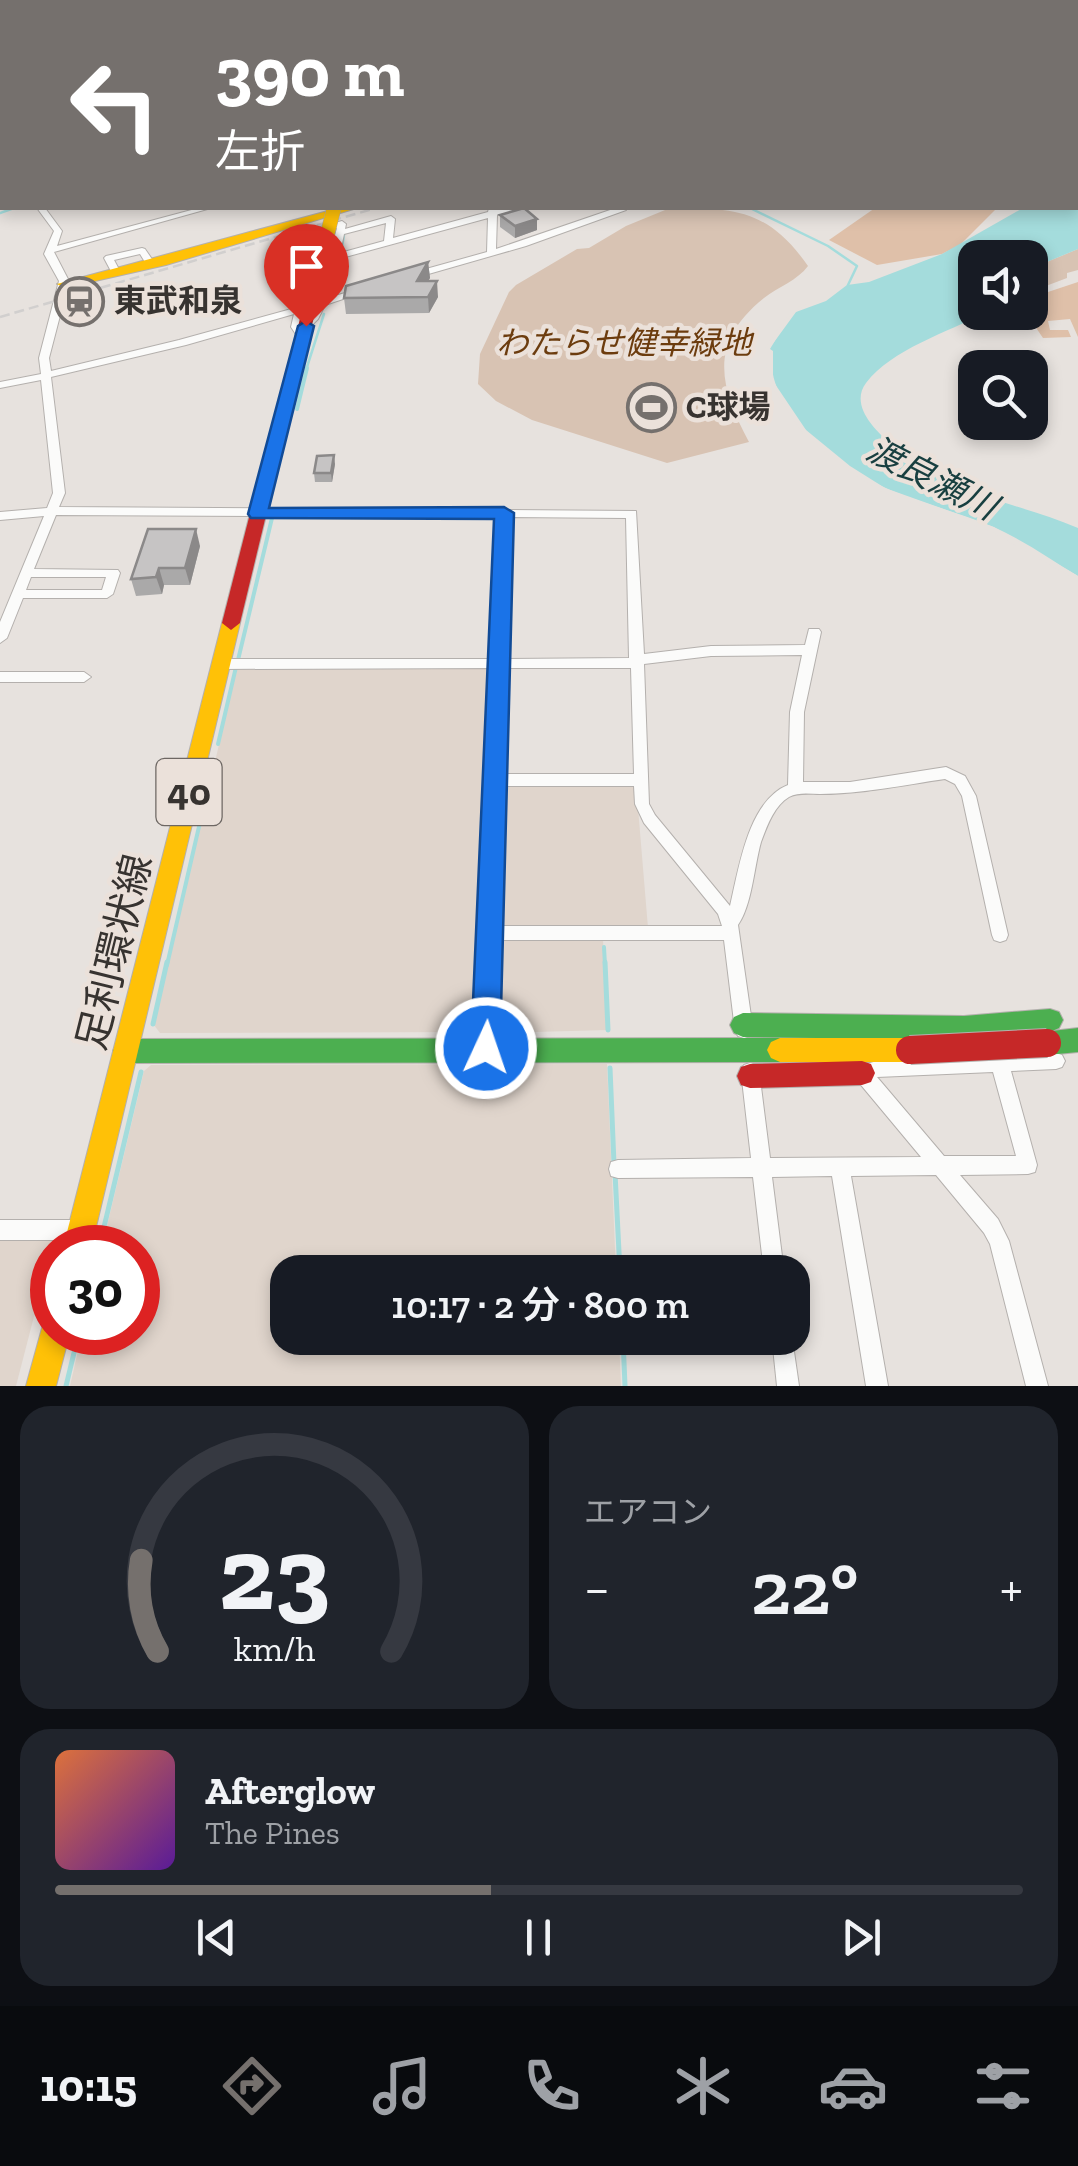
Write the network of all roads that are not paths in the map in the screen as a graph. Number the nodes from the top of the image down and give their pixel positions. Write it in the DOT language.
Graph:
graph roads {
  1 [pos="41,210"];
  2 [pos="200,210"];
  3 [pos="333,210"];
  4 [pos="336,210"];
  5 [pos="493,210"];
  6 [pos="617,210"];
  7 [pos="340,234"];
  8 [pos="388,242"];
  9 [pos="49,251"];
  10 [pos="492,252"];
  11 [pos="326,260"];
  12 [pos="398,280"];
  13 [pos="64,284"];
  14 [pos="379,286"];
  15 [pos="308,317"];
  16 [pos="45,377"];
  17 [pos="0,386"];
  18 [pos="54,511"];
  19 [pos="504,513"];
  20 [pos="258,514"];
  21 [pos="0,516"];
  22 [pos="28,573"];
  23 [pos="20,594"];
  24 [pos="814,632"];
  25 [pos="0,638"];
  26 [pos="808,650"];
  27 [pos="635,662"];
  28 [pos="500,663"];
  29 [pos="221,664"];
  30 [pos="0,677"];
  31 [pos="84,677"];
  32 [pos="496,780"];
  33 [pos="640,780"];
  34 [pos="795,788"];
  35 [pos="731,928"];
  36 [pos="490,933"];
  37 [pos="1000,935"];
  38 [pos="1050,1020"];
  39 [pos="743,1025"];
  40 [pos="989,1026"];
  41 [pos="1078,1040"];
  42 [pos="486,1048"];
  43 [pos="746,1049"];
  44 [pos="126,1050"];
  45 [pos="1052,1052"];
  46 [pos="1000,1065"];
  47 [pos="862,1073"];
  48 [pos="750,1076"];
  49 [pos="942,1166"];
  50 [pos="761,1167"];
  51 [pos="840,1167"];
  52 [pos="618,1169"];
  53 [pos="82,1225"];
  54 [pos="0,1230"];
  55 [pos="30,1233"];
  56 [pos="772,1255"];
  57 [pos="49,1355"];
  58 [pos="784,1355"];
  59 [pos="41,1386"];
  60 [pos="788,1386"];
  61 [pos="876,1386"];
  62 [pos="1036,1386"];
  1 -- 9 [label="street"];
  2 -- 9 [label="street"];
  3 -- 13 [label="main road"];
  4 -- 11 [label="main road, 足利環状線 / 40, bridge"];
  5 -- 8 [label="street"];
  5 -- 10 [label="street"];
  6 -- 10 [label="street"];
  7 -- 8 [label="street"];
  7 -- 11 [label="street"];
  7 -- 15 [label="street"];
  8 -- 11 [label="street"];
  9 -- 13 [label="street"];
  10 -- 12 [label="street"];
  11 -- 15 [label="main road, 足利環状線 / 40"];
  13 -- 16 [label="street"];
  14 -- 15 [label="street"];
  15 -- 16 [label="street"];
  15 -- 20 [label="main road, 足利環状線 / 40"];
  16 -- 17 [label="street"];
  16 -- 18 [label="street"];
  18 -- 20 [label="street"];
  18 -- 21 [label="street"];
  18 -- 22 [label="street"];
  19 -- 20 [label="street"];
  19 -- 27 [label="street"];
  19 -- 28 [label="street"];
  20 -- 29 [label="main road, 足利環状線 / 40"];
  22 -- 23 [label="street"];
  22 -- 23 [label="street"];
  23 -- 25 [label="street"];
  24 -- 26 [label="street"];
  26 -- 27 [label="street"];
  26 -- 34 [label="street"];
  27 -- 28 [label="street"];
  27 -- 33 [label="street"];
  28 -- 29 [label="street"];
  28 -- 32 [label="street"];
  29 -- 44 [label="main road, 足利環状線 / 40"];
  30 -- 31 [label="street"];
  32 -- 33 [label="street"];
  32 -- 36 [label="street"];
  33 -- 35 [label="street"];
  34 -- 35 [label="street"];
  34 -- 37 [label="street"];
  35 -- 36 [label="street"];
  35 -- 39 [label="street"];
  36 -- 42 [label="street"];
  38 -- 40 [label="main road"];
  39 -- 40 [label="main road"];
  39 -- 43 [label="street"];
  40 -- 46 [label="street"];
  41 -- 45 [label="main road"];
  42 -- 43 [label="main road"];
  42 -- 44 [label="main road"];
  43 -- 45 [label="main road, bridge"];
  43 -- 48 [label="street"];
  44 -- 53 [label="main road, 足利環状線 / 40"];
  45 -- 46 [label="street"];
  46 -- 47 [label="street"];
  46 -- 49 [label="street"];
  47 -- 48 [label="main road"];
  47 -- 49 [label="street"];
  48 -- 50 [label="street"];
  49 -- 51 [label="street"];
  49 -- 62 [label="street"];
  50 -- 51 [label="street"];
  50 -- 52 [label="street"];
  50 -- 56 [label="street"];
  51 -- 61 [label="street"];
  54 -- 55 [label="street"];
  57 -- 59 [label="main road"];
  58 -- 60 [label="street"];
}
